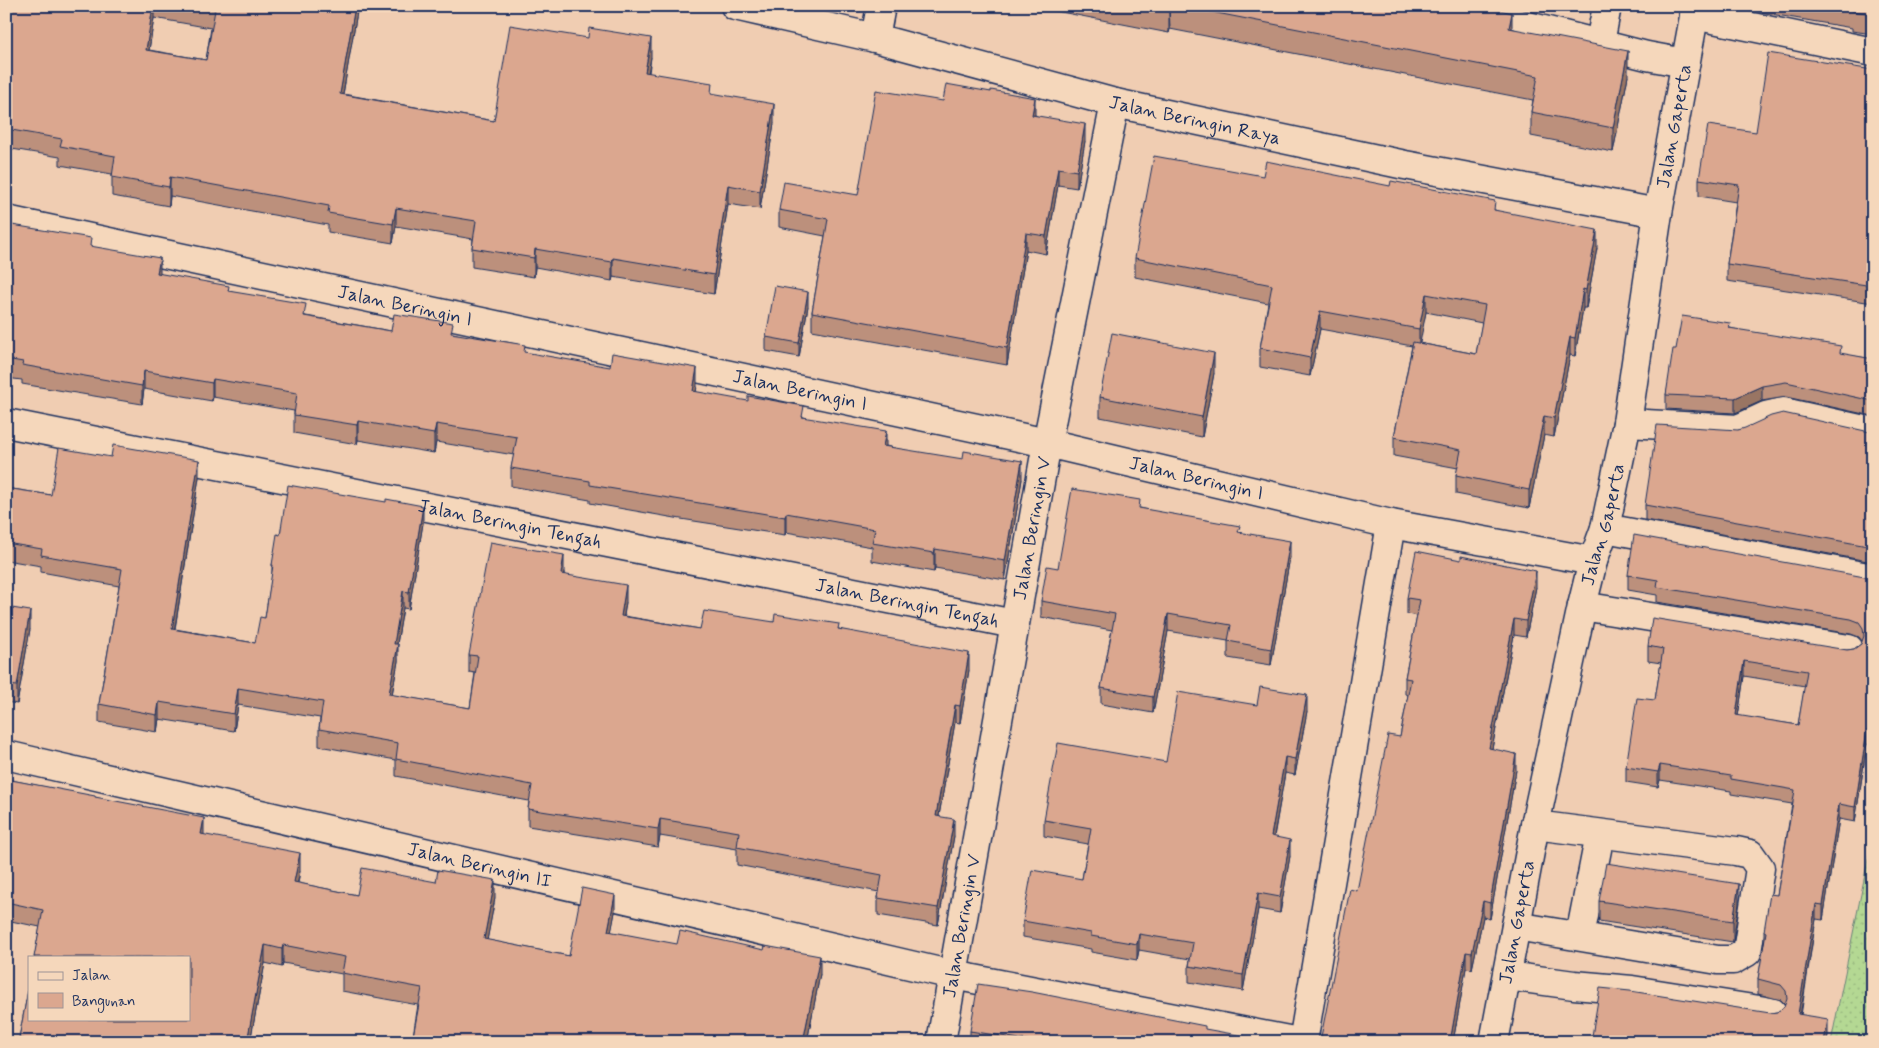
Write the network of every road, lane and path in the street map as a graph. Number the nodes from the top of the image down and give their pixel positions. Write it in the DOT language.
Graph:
graph roads {
  1 [pos="735,6"];
  2 [pos="881,6"];
  3 [pos="1449,6"];
  4 [pos="1607,6"];
  5 [pos="1695,11"];
  6 [pos="875,38"];
  7 [pos="1600,43"];
  8 [pos="1873,52"];
  9 [pos="1685,63"];
  10 [pos="1115,103"];
  11 [pos="1658,213"];
  12 [pos="6,220"];
  13 [pos="6,422"];
  14 [pos="1627,423"];
  15 [pos="1873,432"];
  16 [pos="1047,443"];
  17 [pos="1391,524"];
  18 [pos="1605,528"];
  19 [pos="1593,561"];
  20 [pos="1873,578"];
  21 [pos="1582,606"];
  22 [pos="1014,624"];
  23 [pos="1849,649"];
  24 [pos="6,754"];
  25 [pos="1535,825"];
  26 [pos="1600,834"];
  27 [pos="1516,926"];
  28 [pos="1580,936"];
  29 [pos="953,975"];
  30 [pos="1507,976"];
  31 [pos="1772,1012"];
  32 [pos="941,1042"];
  33 [pos="1301,1042"];
  34 [pos="1494,1042"];
  1 -- 6 [label="street, Jalan Beringin Raya"];
  2 -- 6 [label="street"];
  3 -- 7 [label="street"];
  4 -- 7 [label="street"];
  5 -- 8 [label="street"];
  5 -- 9 [label="street, Jalan Gaperta"];
  6 -- 10 [label="street, Jalan Beringin Raya"];
  7 -- 9 [label="street"];
  9 -- 11 [label="street, Jalan Gaperta"];
  10 -- 11 [label="street, Jalan Beringin Raya"];
  10 -- 16 [label="street, Jalan Beringin V"];
  11 -- 14 [label="street, Jalan Gaperta"];
  12 -- 16 [label="street, Jalan Beringin I"];
  13 -- 22 [label="street, Jalan Beringin Tengah"];
  14 -- 15 [label="street"];
  14 -- 18 [label="street, Jalan Gaperta"];
  16 -- 17 [label="street, Jalan Beringin I"];
  16 -- 22 [label="street, Jalan Beringin V"];
  17 -- 19 [label="street, Jalan Beringin I"];
  17 -- 33 [label="street"];
  18 -- 19 [label="street, Jalan Gaperta"];
  18 -- 20 [label="street"];
  19 -- 21 [label="street, Jalan Gaperta"];
  21 -- 23 [label="street"];
  21 -- 25 [label="street, Jalan Gaperta"];
  22 -- 29 [label="street, Jalan Beringin V"];
  24 -- 29 [label="street, Jalan Beringin II"];
  25 -- 26 [label="street"];
  25 -- 27 [label="street, Jalan Gaperta"];
  26 -- 28 [label="street"];
  26 -- 28 [label="street"];
  27 -- 28 [label="street"];
  27 -- 30 [label="street, Jalan Gaperta"];
  29 -- 32 [label="street, Jalan Beringin V"];
  29 -- 33 [label="street, Jalan Beringin II"];
  30 -- 31 [label="street"];
  30 -- 34 [label="street, Jalan Gaperta"];
}
